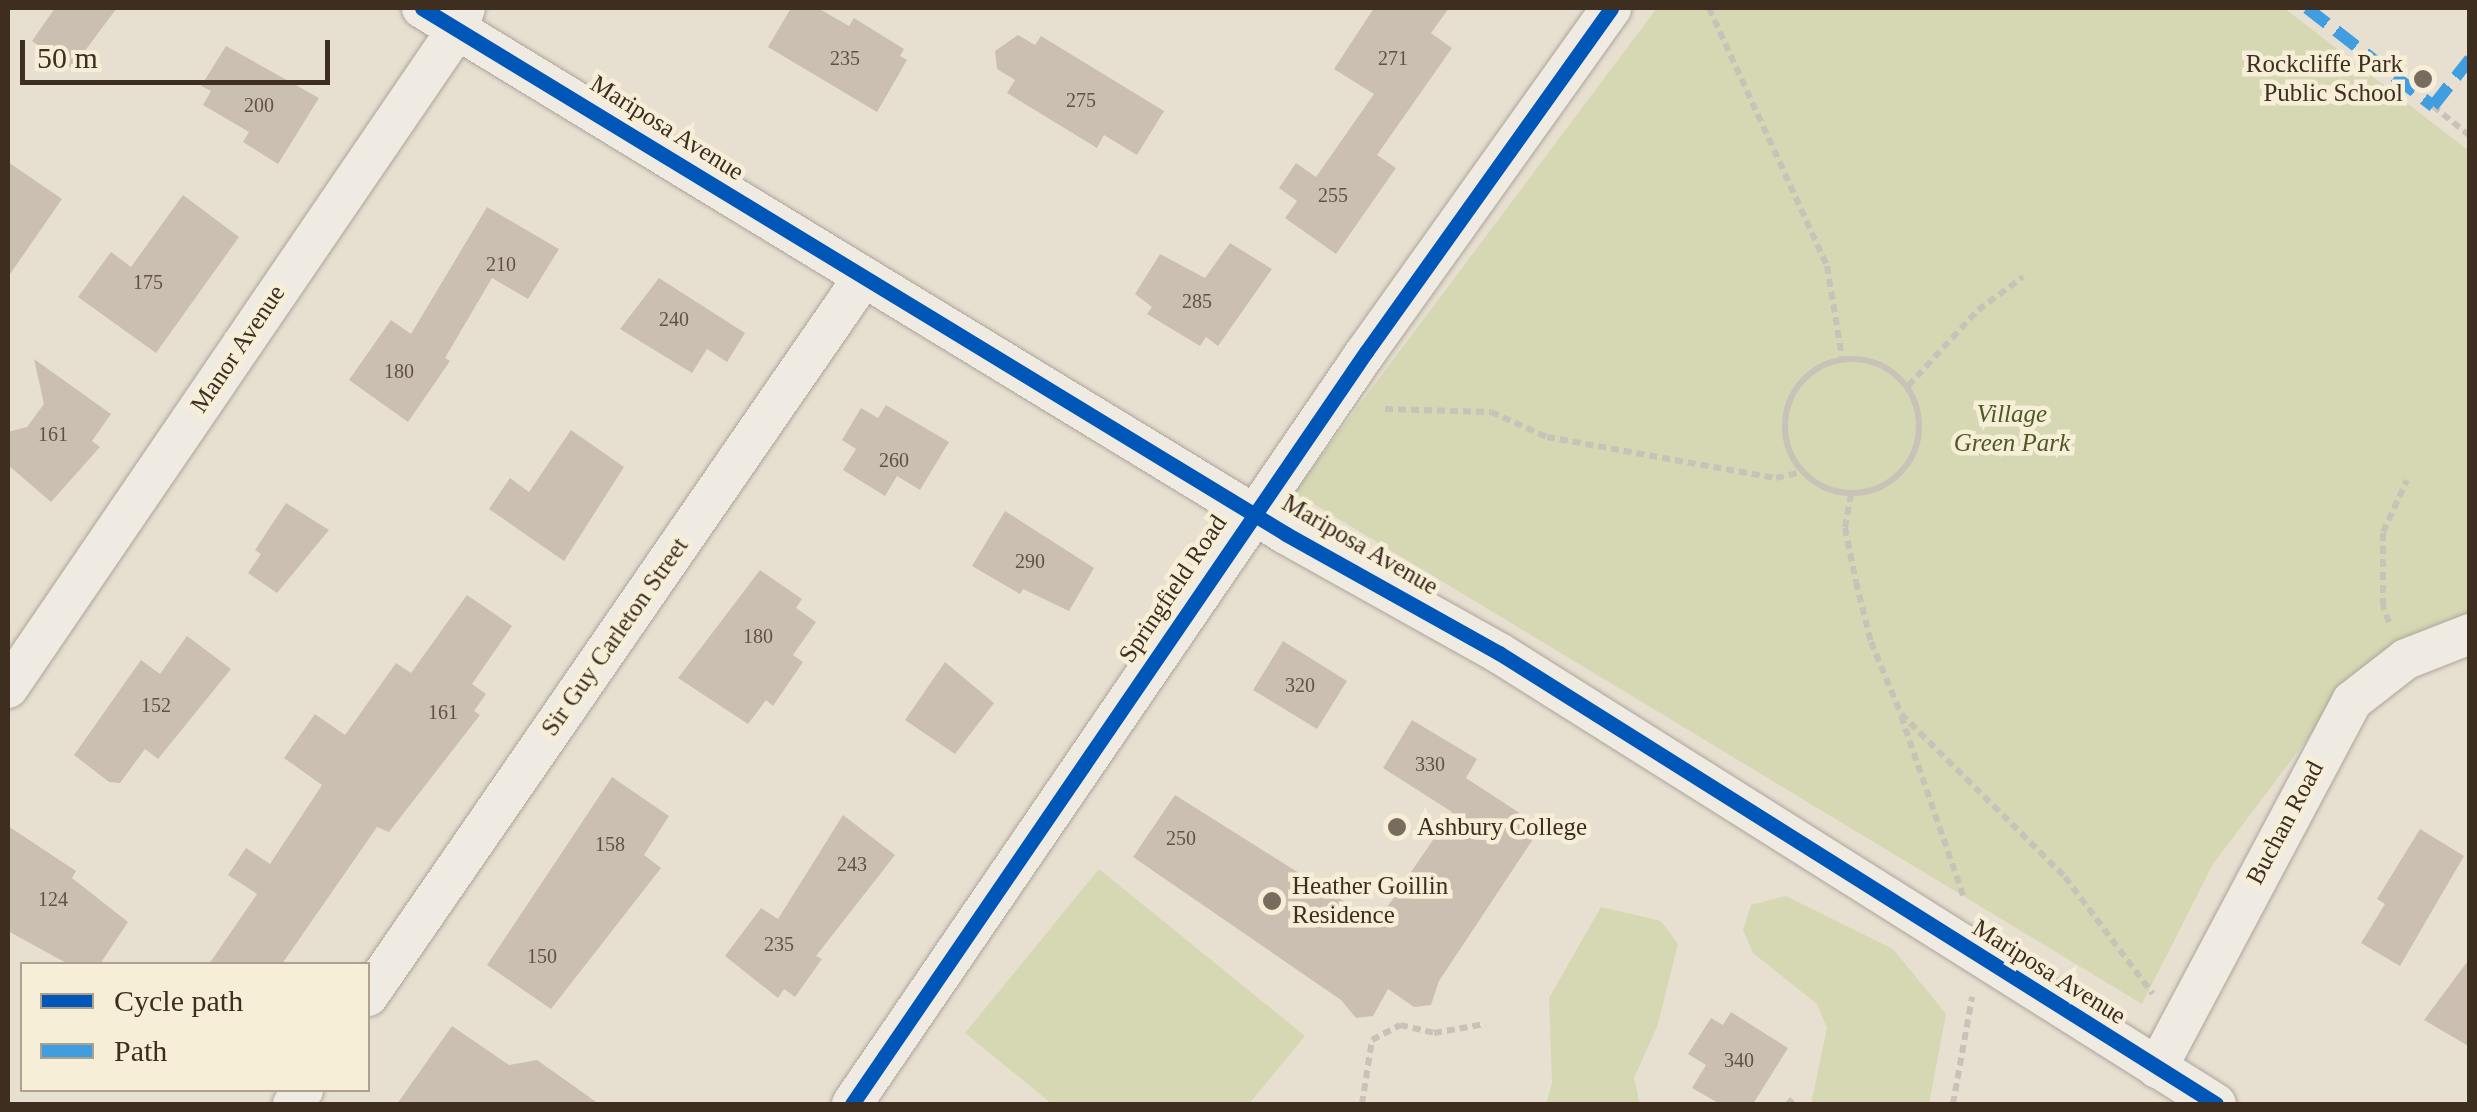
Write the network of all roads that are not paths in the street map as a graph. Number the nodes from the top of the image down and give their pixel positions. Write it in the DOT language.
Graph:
graph roads {
  1 [pos="422,8"];
  2 [pos="1611,8"];
  3 [pos="461,18"];
  4 [pos="862,278"];
  5 [pos="1254,514"];
  6 [pos="2470,634"];
  7 [pos="8,688"];
  8 [pos="370,993"];
  9 [pos="2157,1068"];
  10 [pos="852,1104"];
  11 [pos="2216,1104"];
  1 -- 3 [label="street, Mariposa Avenue"];
  2 -- 5 [label="street, Springfield Road"];
  3 -- 4 [label="street, Mariposa Avenue"];
  3 -- 7 [label="street, Manor Avenue"];
  4 -- 5 [label="street, Mariposa Avenue"];
  4 -- 8 [label="street, Sir Guy Carleton Street"];
  5 -- 9 [label="street, Mariposa Avenue"];
  5 -- 10 [label="street, Springfield Road"];
  6 -- 9 [label="street, Buchan Road"];
  9 -- 11 [label="street, Mariposa Avenue"];
}
